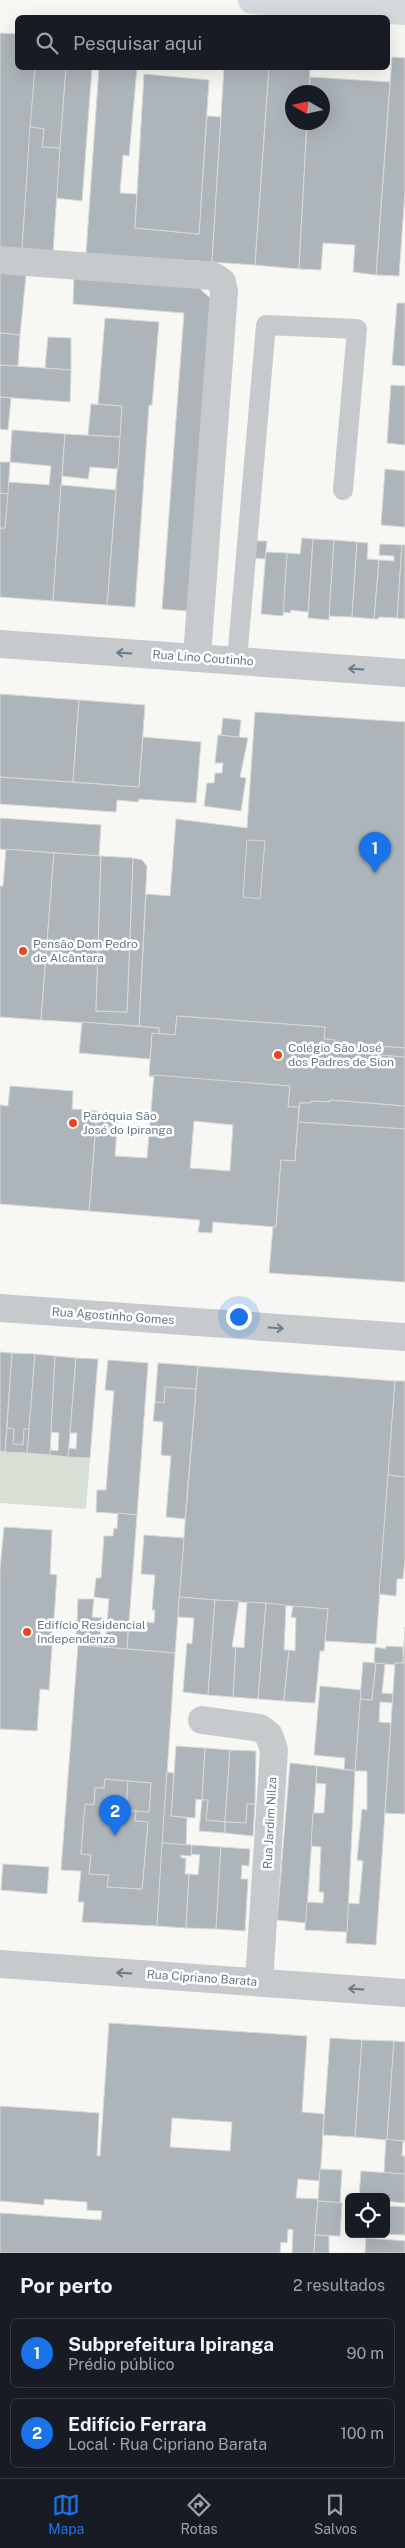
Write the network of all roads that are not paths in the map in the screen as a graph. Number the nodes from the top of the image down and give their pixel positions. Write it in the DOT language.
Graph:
graph roads {
  1 [pos="252,0"];
  2 [pos="405,11"];
  3 [pos="0,260"];
  4 [pos="343,490"];
  5 [pos="0,644"];
  6 [pos="197,657"];
  7 [pos="237,660"];
  8 [pos="405,673"];
  9 [pos="0,1308"];
  10 [pos="405,1337"];
  11 [pos="202,1720"];
  12 [pos="0,1964"];
  13 [pos="260,1982"];
  14 [pos="405,1992"];
  1 -- 2 [label="main road"];
  3 -- 6 [label="street"];
  4 -- 7 [label="lane"];
  6 -- 5 [label="street, Rua Lino Coutinho, one-way"];
  6 -- 7 [label="street, Rua Lino Coutinho"];
  8 -- 7 [label="street, Rua Lino Coutinho, one-way"];
  9 -- 10 [label="street, Rua Agostinho Gomes, one-way"];
  11 -- 13 [label="street, Rua Jardim Nilza"];
  13 -- 12 [label="street, Rua Cipriano Barata, one-way"];
  14 -- 13 [label="street, Rua Cipriano Barata, one-way"];
}
